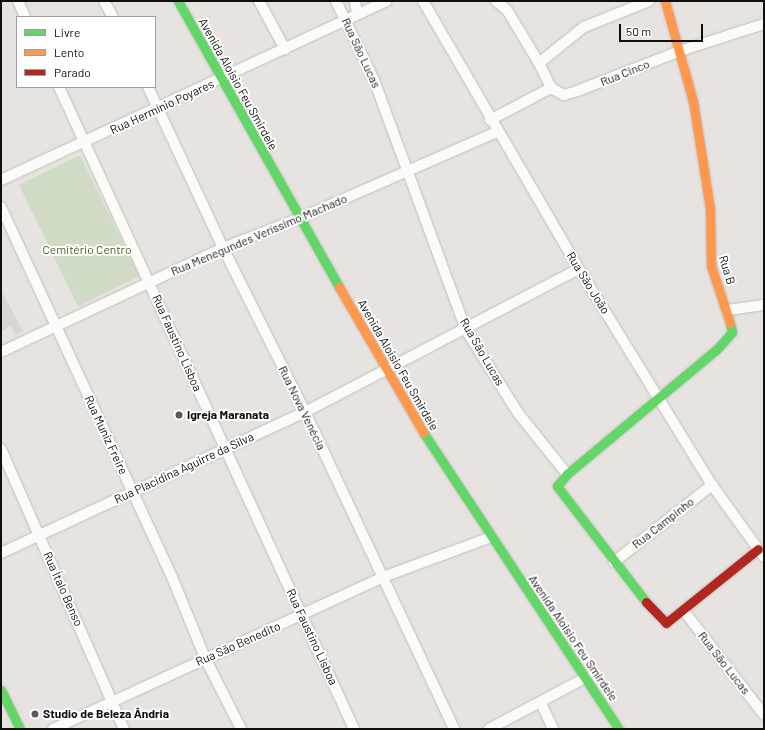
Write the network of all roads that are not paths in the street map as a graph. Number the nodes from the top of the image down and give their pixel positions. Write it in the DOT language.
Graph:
graph roads {
  1 [pos="18,1"];
  2 [pos="104,1"];
  3 [pos="178,1"];
  4 [pos="259,1"];
  5 [pos="336,1"];
  6 [pos="355,1"];
  7 [pos="387,1"];
  8 [pos="423,1"];
  9 [pos="496,1"];
  10 [pos="649,1"];
  11 [pos="665,1"];
  12 [pos="357,14"];
  13 [pos="25,16"];
  14 [pos="112,16"];
  15 [pos="346,20"];
  16 [pos="764,24"];
  17 [pos="285,49"];
  18 [pos="680,51"];
  19 [pos="539,63"];
  20 [pos="222,80"];
  21 [pos="59,88"];
  22 [pos="148,88"];
  23 [pos="551,88"];
  24 [pos="158,108"];
  25 [pos="490,120"];
  26 [pos="498,132"];
  27 [pos="86,143"];
  28 [pos="408,169"];
  29 [pos="1,180"];
  30 [pos="1,207"];
  31 [pos="300,218"];
  32 [pos="223,248"];
  33 [pos="578,269"];
  34 [pos="150,283"];
  35 [pos="764,305"];
  36 [pos="728,310"];
  37 [pos="55,327"];
  38 [pos="466,330"];
  39 [pos="1,352"];
  40 [pos="386,371"];
  41 [pos="660,397"];
  42 [pos="305,412"];
  43 [pos="1,449"];
  44 [pos="225,449"];
  45 [pos="567,474"];
  46 [pos="712,485"];
  47 [pos="133,493"];
  48 [pos="40,535"];
  49 [pos="491,537"];
  50 [pos="1,553"];
  51 [pos="761,553"];
  52 [pos="614,562"];
  53 [pos="383,577"];
  54 [pos="684,611"];
  55 [pos="302,615"];
  56 [pos="205,658"];
  57 [pos="585,678"];
  58 [pos="1,690"];
  59 [pos="113,702"];
  60 [pos="541,703"];
  61 [pos="764,715"];
  62 [pos="20,729"];
  63 [pos="53,729"];
  64 [pos="124,729"];
  65 [pos="241,729"];
  66 [pos="354,729"];
  67 [pos="454,729"];
  68 [pos="489,729"];
  69 [pos="553,729"];
  70 [pos="619,729"];
  1 -- 13 [label="street"];
  2 -- 14 [label="street"];
  3 -- 20 [label="street, Avenida Aloisio Feu Smirdele"];
  4 -- 17 [label="street"];
  5 -- 15 [label="street, Rua São Lucas"];
  6 -- 12 [label="street"];
  7 -- 12 [label="street, Rua Hermínio Poyares"];
  8 -- 25 [label="street, Rua São João"];
  9 -- 19 [label="street"];
  10 -- 19 [label="street"];
  11 -- 18 [label="street, Rua B"];
  12 -- 15 [label="street, Rua Hermínio Poyares"];
  15 -- 17 [label="street, Rua Hermínio Poyares"];
  15 -- 28 [label="street, Rua São Lucas"];
  16 -- 18 [label="street, Rua Cinco"];
  17 -- 20 [label="street, Rua Hermínio Poyares"];
  18 -- 23 [label="street, Rua Cinco"];
  18 -- 36 [label="street, Rua B"];
  19 -- 23 [label="street"];
  20 -- 24 [label="street, Rua Hermínio Poyares"];
  20 -- 31 [label="street, Avenida Aloisio Feu Smirdele"];
  21 -- 27 [label="street, Rua Faustino Lisboa"];
  22 -- 24 [label="street, Rua Nova Venécia"];
  23 -- 25 [label="street"];
  24 -- 27 [label="street, Rua Hermínio Poyares"];
  24 -- 32 [label="street, Rua Nova Venécia"];
  25 -- 26 [label="street, Rua São João"];
  26 -- 28 [label="street, Rua Menegundes Veríssimo Machado"];
  26 -- 33 [label="street, Rua São João"];
  27 -- 29 [label="street, Rua Hermínio Poyares"];
  27 -- 34 [label="street, Rua Faustino Lisboa"];
  28 -- 31 [label="street, Rua Menegundes Veríssimo Machado"];
  28 -- 38 [label="street, Rua São Lucas"];
  30 -- 37 [label="street, Rua Muniz Freire"];
  31 -- 32 [label="street, Rua Menegundes Veríssimo Machado"];
  31 -- 40 [label="street, Avenida Aloisio Feu Smirdele"];
  32 -- 34 [label="street, Rua Menegundes Veríssimo Machado"];
  32 -- 42 [label="street, Rua Nova Venécia"];
  33 -- 38 [label="street, Rua Placidina Aguirre da Silva"];
  33 -- 41 [label="street, Rua São João"];
  34 -- 37 [label="street, Rua Menegundes Veríssimo Machado"];
  34 -- 44 [label="street, Rua Faustino Lisboa"];
  35 -- 36 [label="street"];
  36 -- 41 [label="street, Rua B"];
  37 -- 39 [label="street, Rua Menegundes Veríssimo Machado"];
  37 -- 47 [label="street, Rua Muniz Freire"];
  38 -- 40 [label="street, Rua Placidina Aguirre da Silva"];
  38 -- 45 [label="street, Rua São Lucas"];
  40 -- 42 [label="street, Rua Placidina Aguirre da Silva"];
  40 -- 49 [label="street, Avenida Aloisio Feu Smirdele"];
  41 -- 45 [label="street, Rua B"];
  41 -- 46 [label="street, Rua São João"];
  42 -- 44 [label="street, Rua Placidina Aguirre da Silva"];
  42 -- 53 [label="street, Rua Nova Venécia"];
  43 -- 48 [label="street, Rua Ítalo Benso"];
  44 -- 47 [label="street, Rua Placidina Aguirre da Silva"];
  44 -- 55 [label="street, Rua Faustino Lisboa"];
  45 -- 52 [label="street"];
  46 -- 51 [label="street, Rua São João"];
  46 -- 52 [label="street, Rua Campinho"];
  47 -- 48 [label="street, Rua Placidina Aguirre da Silva"];
  47 -- 56 [label="street, Rua Muniz Freire"];
  48 -- 50 [label="street, Rua Placidina Aguirre da Silva"];
  48 -- 59 [label="street, Rua Ítalo Benso"];
  49 -- 53 [label="street, Rua São Benedito"];
  49 -- 57 [label="street, Avenida Aloisio Feu Smirdele"];
  51 -- 54 [label="street"];
  52 -- 54 [label="street"];
  53 -- 55 [label="street, Rua São Benedito"];
  53 -- 67 [label="street, Rua Nova Venécia"];
  54 -- 61 [label="street, Rua São Lucas"];
  55 -- 56 [label="street, Rua São Benedito"];
  55 -- 66 [label="street, Rua Faustino Lisboa"];
  56 -- 59 [label="street, Rua São Benedito"];
  56 -- 65 [label="street, Rua Muniz Freire"];
  57 -- 60 [label="street"];
  57 -- 70 [label="street, Avenida Aloisio Feu Smirdele"];
  58 -- 62 [label="street"];
  59 -- 63 [label="street, Rua São Benedito"];
  59 -- 64 [label="street, Rua Ítalo Benso"];
  60 -- 68 [label="street"];
  60 -- 69 [label="street"];
}
